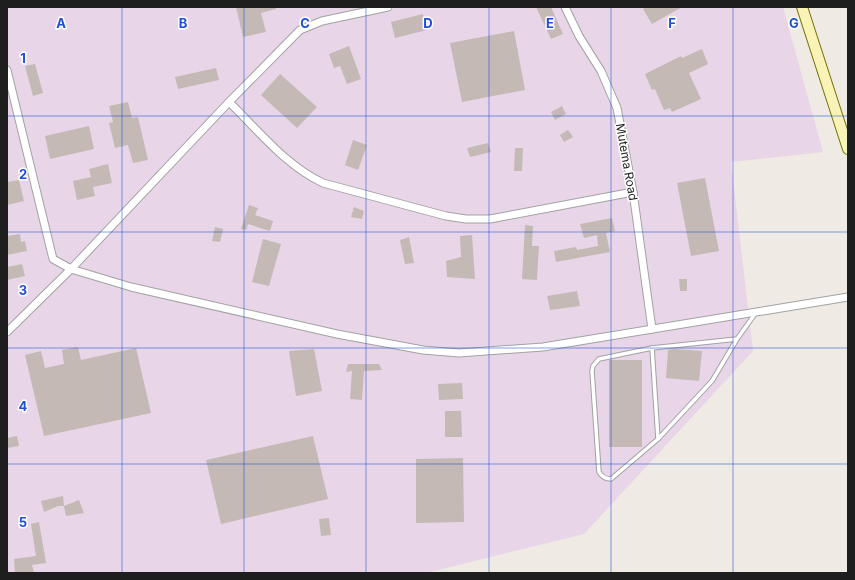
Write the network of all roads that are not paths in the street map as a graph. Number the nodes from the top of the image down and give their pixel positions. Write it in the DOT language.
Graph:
graph roads {
  1 [pos="388,7"];
  2 [pos="565,7"];
  3 [pos="802,7"];
  4 [pos="376,8"];
  5 [pos="7,70"];
  6 [pos="9,91"];
  7 [pos="229,102"];
  8 [pos="848,149"];
  9 [pos="633,192"];
  10 [pos="71,269"];
  11 [pos="848,297"];
  12 [pos="755,314"];
  13 [pos="652,329"];
  14 [pos="7,332"];
  15 [pos="737,339"];
  16 [pos="652,348"];
  17 [pos="658,439"];
  1 -- 4 [label="street"];
  2 -- 9 [label="street, Mutema Road"];
  3 -- 8 [label="main road"];
  4 -- 7 [label="street"];
  5 -- 6 [label="street"];
  6 -- 10 [label="street"];
  7 -- 9 [label="street"];
  7 -- 10 [label="street"];
  9 -- 13 [label="street, Mutema Road"];
  10 -- 13 [label="street"];
  10 -- 14 [label="street"];
  11 -- 12 [label="street"];
  12 -- 13 [label="street"];
  12 -- 15 [label="lane"];
  15 -- 16 [label="lane"];
  15 -- 17 [label="lane"];
  16 -- 17 [label="lane"];
  16 -- 17 [label="lane"];
}
